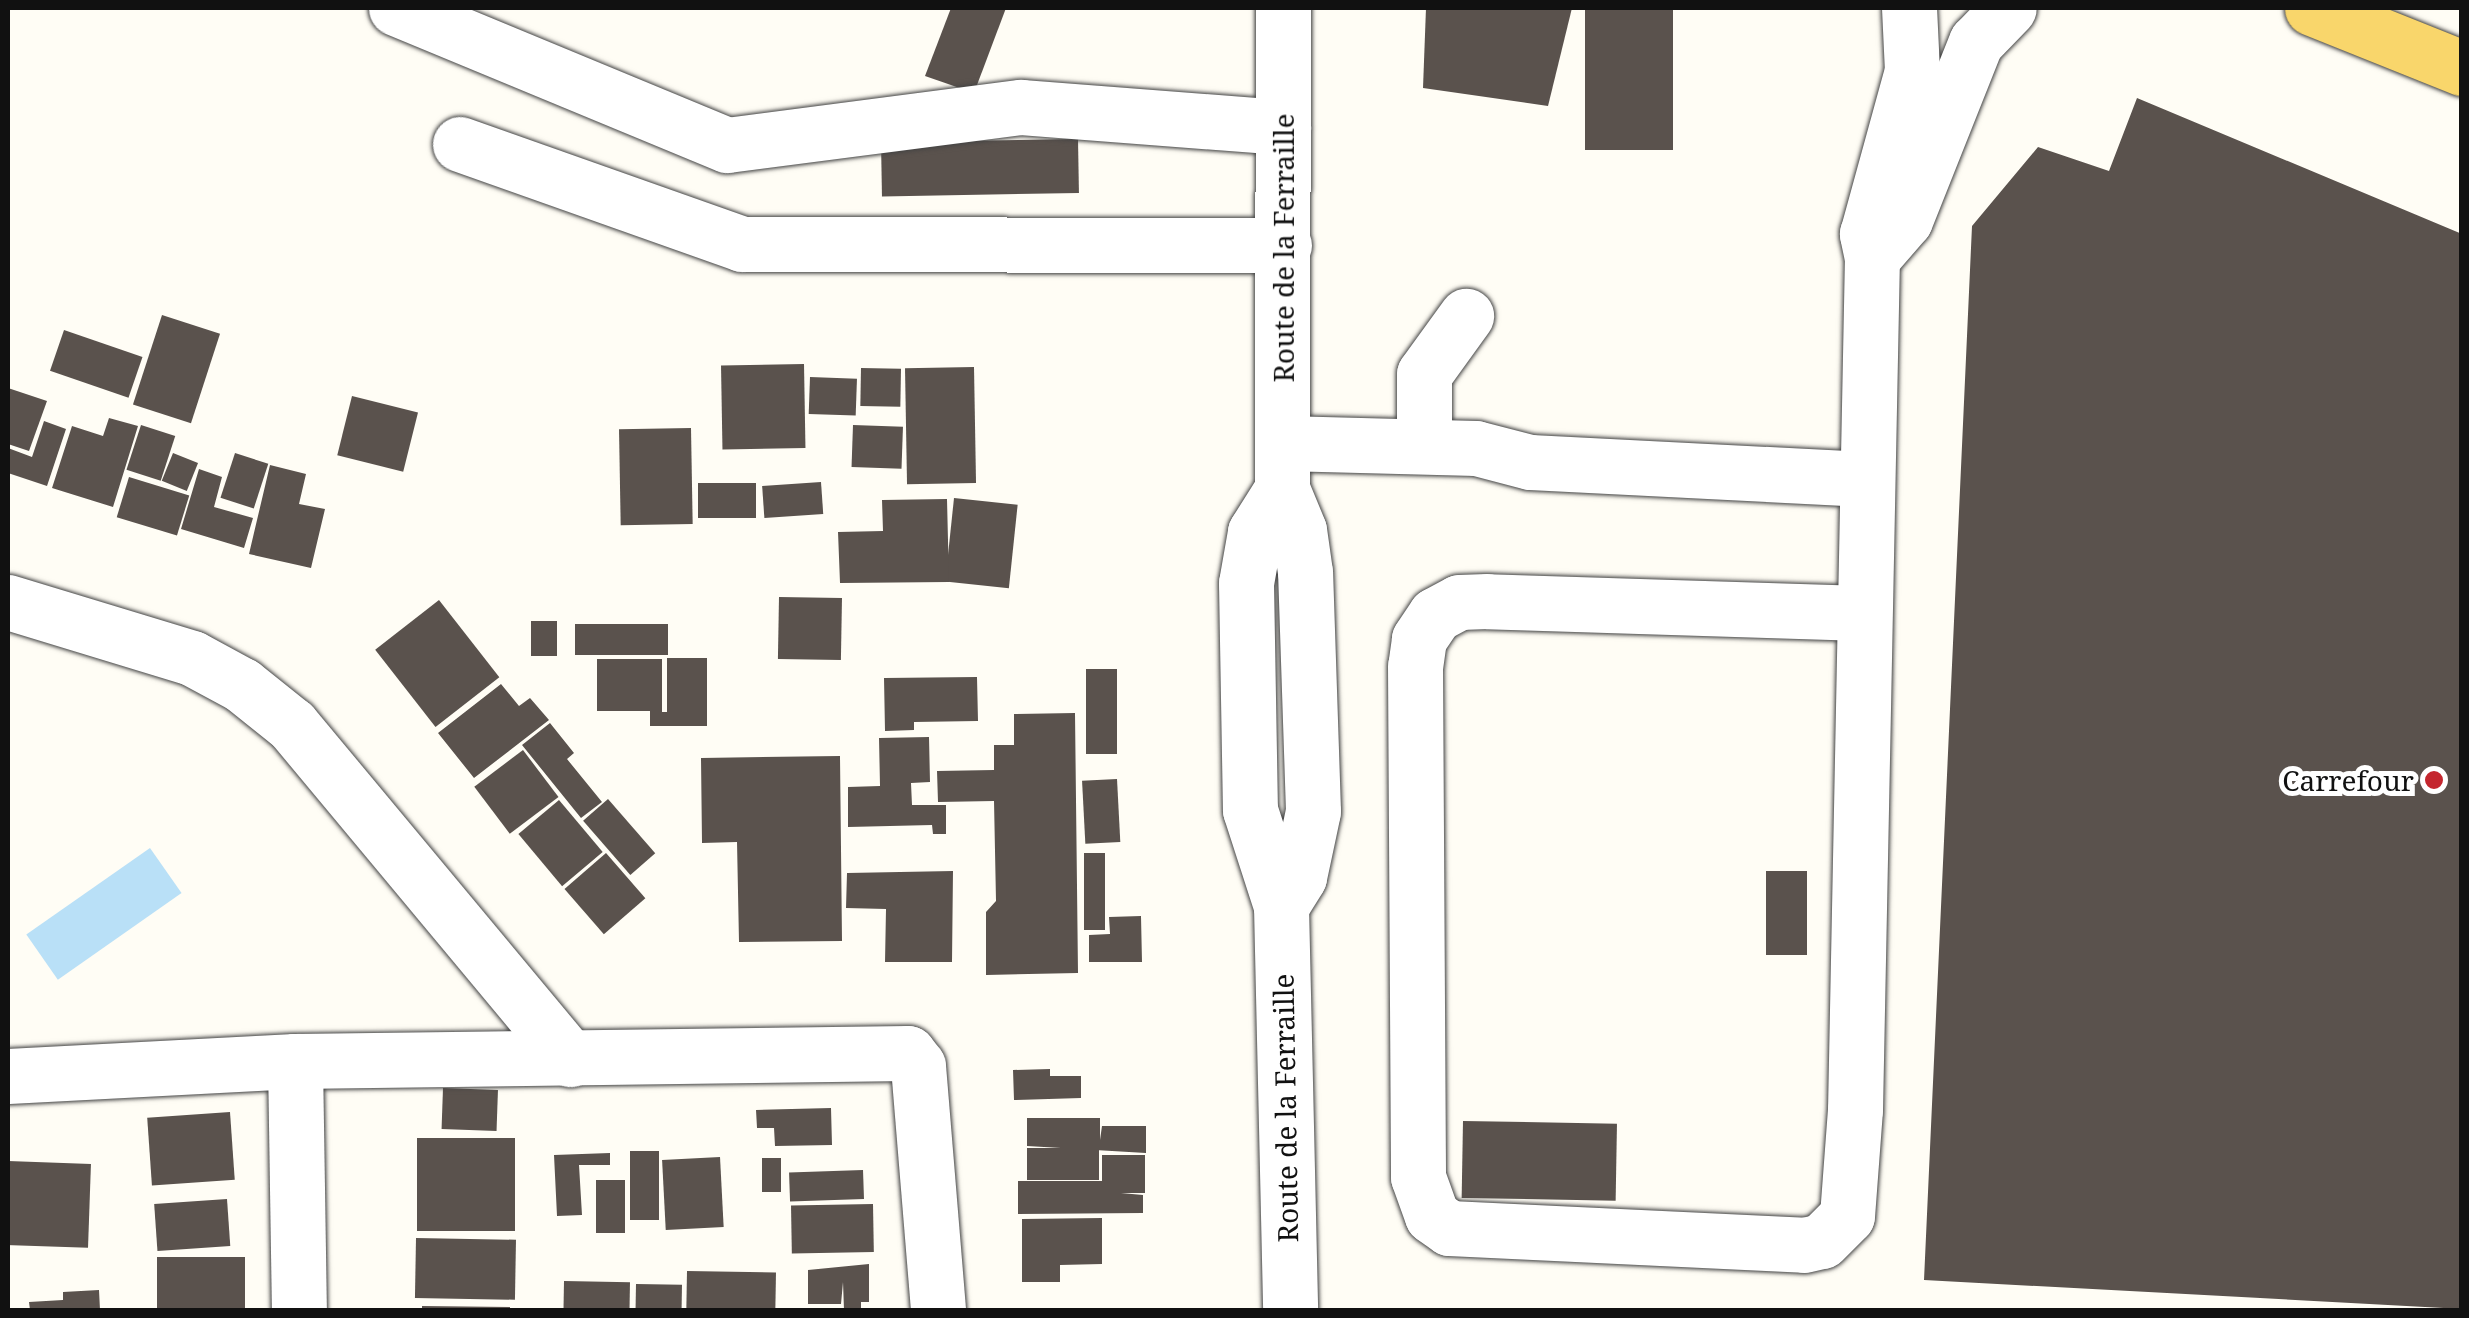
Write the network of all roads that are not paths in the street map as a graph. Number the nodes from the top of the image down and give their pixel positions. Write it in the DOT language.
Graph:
graph roads {
  1 [pos="396,8"];
  2 [pos="1282,8"];
  3 [pos="1909,8"];
  4 [pos="2009,8"];
  5 [pos="2312,8"];
  6 [pos="2462,68"];
  7 [pos="1934,79"];
  8 [pos="1283,127"];
  9 [pos="460,144"];
  10 [pos="1284,245"];
  11 [pos="1466,316"];
  12 [pos="1424,445"];
  13 [pos="1530,462"];
  14 [pos="1282,469"];
  15 [pos="1866,480"];
  16 [pos="8,602"];
  17 [pos="1863,612"];
  18 [pos="570,1059"];
  19 [pos="295,1062"];
  20 [pos="8,1076"];
  21 [pos="299,1310"];
  22 [pos="938,1310"];
  23 [pos="1290,1310"];
  1 -- 8 [label="street"];
  2 -- 8 [label="street, Route de la Ferraille"];
  3 -- 7 [label="street"];
  4 -- 7 [label="street"];
  5 -- 6 [label="main road"];
  7 -- 15 [label="street"];
  8 -- 10 [label="street, Route de la Ferraille"];
  9 -- 10 [label="street"];
  10 -- 14 [label="street, Route de la Ferraille"];
  11 -- 12 [label="street"];
  12 -- 13 [label="street"];
  12 -- 14 [label="street"];
  13 -- 14 [label="street"];
  13 -- 15 [label="street"];
  14 -- 23 [label="street, Route de la Ferraille"];
  15 -- 17 [label="street"];
  16 -- 18 [label="street"];
  17 -- 17 [label="street"];
  18 -- 19 [label="street"];
  18 -- 22 [label="street"];
  19 -- 20 [label="street"];
  19 -- 21 [label="street"];
}
